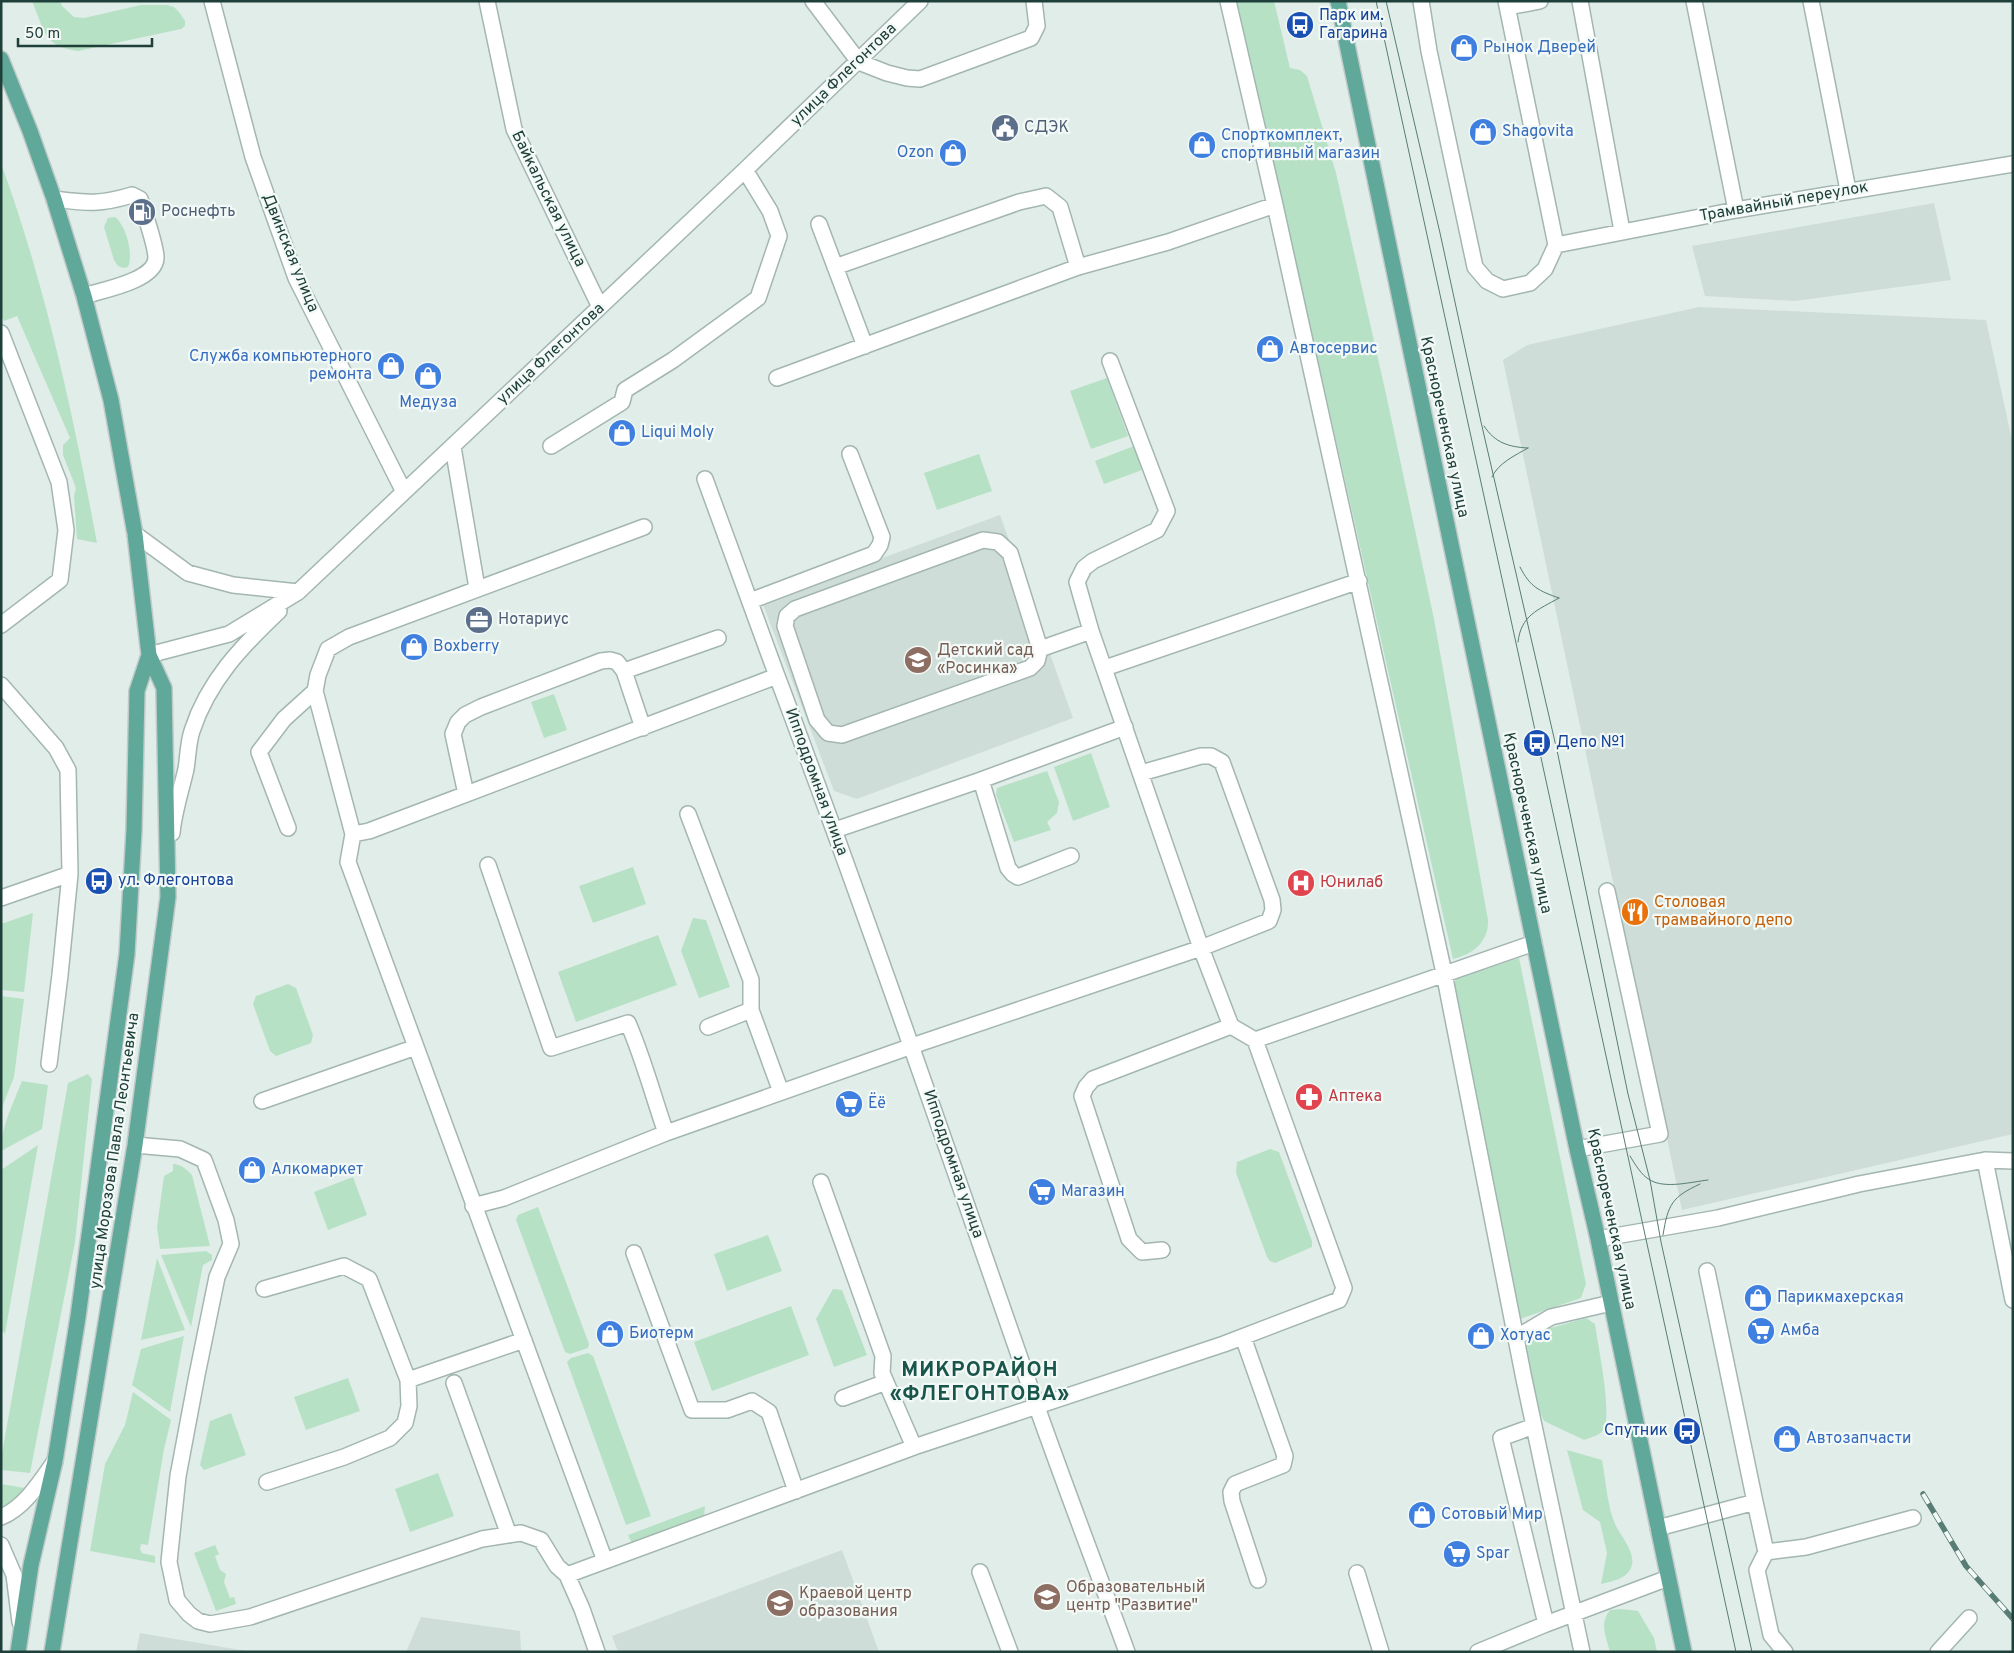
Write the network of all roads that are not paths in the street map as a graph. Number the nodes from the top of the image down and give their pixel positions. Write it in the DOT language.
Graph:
graph roads {
  1 [pos="212,1"];
  2 [pos="487,1"];
  3 [pos="813,1"];
  4 [pos="920,1"];
  5 [pos="1034,1"];
  6 [pos="1228,1"];
  7 [pos="1338,1"];
  8 [pos="1421,1"];
  9 [pos="1540,1"];
  10 [pos="1580,1"];
  11 [pos="1694,1"];
  12 [pos="1811,1"];
  13 [pos="1507,4"];
  14 [pos="1,59"];
  15 [pos="859,62"];
  16 [pos="2013,164"];
  17 [pos="745,170"];
  18 [pos="1848,190"];
  19 [pos="54,199"];
  20 [pos="1276,205"];
  21 [pos="1736,210"];
  22 [pos="819,224"];
  23 [pos="1622,231"];
  24 [pos="1556,245"];
  25 [pos="835,267"];
  26 [pos="1078,267"];
  27 [pos="84,296"];
  28 [pos="600,307"];
  29 [pos="1,333"];
  30 [pos="865,346"];
  31 [pos="1110,361"];
  32 [pos="777,378"];
  33 [pos="551,446"];
  34 [pos="453,447"];
  35 [pos="850,454"];
  36 [pos="705,479"];
  37 [pos="404,492"];
  38 [pos="644,527"];
  39 [pos="134,534"];
  40 [pos="1359,581"];
  41 [pos="477,588"];
  42 [pos="298,592"];
  43 [pos="750,601"];
  44 [pos="1,625"];
  45 [pos="1091,631"];
  46 [pos="718,638"];
  47 [pos="1040,649"];
  48 [pos="149,655"];
  49 [pos="1105,668"];
  50 [pos="624,672"];
  51 [pos="777,676"];
  52 [pos="1,685"];
  53 [pos="315,691"];
  54 [pos="1125,727"];
  55 [pos="643,728"];
  56 [pos="1141,773"];
  57 [pos="981,780"];
  58 [pos="466,794"];
  59 [pos="688,814"];
  60 [pos="288,828"];
  61 [pos="835,830"];
  62 [pos="354,834"];
  63 [pos="1071,856"];
  64 [pos="488,865"];
  65 [pos="168,868"];
  66 [pos="70,874"];
  67 [pos="1607,891"];
  68 [pos="1,898"];
  69 [pos="1534,943"];
  70 [pos="1201,948"];
  71 [pos="1444,973"];
  72 [pos="751,1010"];
  73 [pos="1232,1026"];
  74 [pos="708,1027"];
  75 [pos="1255,1040"];
  76 [pos="912,1046"];
  77 [pos="416,1048"];
  78 [pos="49,1064"];
  79 [pos="781,1092"];
  80 [pos="262,1101"];
  81 [pos="666,1133"];
  82 [pos="136,1145"];
  83 [pos="1577,1150"];
  84 [pos="1985,1160"];
  85 [pos="2013,1161"];
  86 [pos="821,1182"];
  87 [pos="473,1206"];
  88 [pos="1598,1239"];
  89 [pos="1162,1250"];
  90 [pos="634,1253"];
  91 [pos="1707,1270"];
  92 [pos="264,1289"];
  93 [pos="2013,1300"];
  94 [pos="1611,1302"];
  95 [pos="1243,1337"];
  96 [pos="1517,1337"];
  97 [pos="524,1340"];
  98 [pos="408,1380"];
  99 [pos="886,1382"];
  100 [pos="454,1383"];
  101 [pos="844,1398"];
  102 [pos="1037,1406"];
  103 [pos="1534,1426"];
  104 [pos="914,1447"];
  105 [pos="55,1461"];
  106 [pos="267,1482"];
  107 [pos="796,1491"];
  108 [pos="1755,1502"];
  109 [pos="1,1517"];
  110 [pos="1913,1518"];
  111 [pos="1658,1528"];
  112 [pos="509,1535"];
  113 [pos="1,1544"];
  114 [pos="1766,1552"];
  115 [pos="605,1561"];
  116 [pos="980,1572"];
  117 [pos="1357,1573"];
  118 [pos="567,1575"];
  119 [pos="1668,1578"];
  120 [pos="1258,1580"];
  121 [pos="1573,1614"];
  122 [pos="1969,1618"];
  123 [pos="1546,1624"];
  124 [pos="21,1629"];
  125 [pos="18,1652"];
  126 [pos="52,1652"];
  127 [pos="597,1652"];
  128 [pos="1010,1652"];
  129 [pos="1127,1652"];
  130 [pos="1382,1652"];
  131 [pos="1478,1652"];
  132 [pos="1582,1652"];
  133 [pos="1684,1652"];
  134 [pos="1785,1652"];
  135 [pos="1938,1652"];
  1 -- 37 [label="street, Двинская улица"];
  2 -- 28 [label="street, Байкальская улица"];
  3 -- 15 [label="street"];
  4 -- 15 [label="street, улица Флегонтова"];
  5 -- 15 [label="street"];
  6 -- 20 [label="street"];
  7 -- 69 [label="main road, Краснореченская улица"];
  8 -- 24 [label="street"];
  9 -- 13 [label="street"];
  10 -- 23 [label="street"];
  11 -- 21 [label="street"];
  12 -- 18 [label="street"];
  13 -- 24 [label="street"];
  14 -- 19 [label="main road, улица Морозова Павла Леонтьевича"];
  15 -- 17 [label="street, улица Флегонтова"];
  16 -- 18 [label="street, Трамвайный переулок"];
  17 -- 28 [label="street, улица Флегонтова"];
  17 -- 33 [label="street"];
  18 -- 21 [label="street, Трамвайный переулок"];
  19 -- 27 [label="main road, улица Морозова Павла Леонтьевича"];
  19 -- 27 [label="street"];
  20 -- 26 [label="street"];
  20 -- 40 [label="street"];
  21 -- 23 [label="street, Трамвайный переулок"];
  22 -- 25 [label="street"];
  23 -- 24 [label="street, Трамвайный переулок"];
  25 -- 26 [label="street"];
  25 -- 30 [label="street"];
  26 -- 30 [label="street"];
  27 -- 39 [label="main road, улица Морозова Павла Леонтьевича"];
  28 -- 34 [label="street, улица Флегонтова"];
  29 -- 44 [label="street"];
  30 -- 32 [label="street"];
  31 -- 45 [label="street"];
  34 -- 37 [label="street, улица Флегонтова"];
  34 -- 41 [label="street"];
  35 -- 43 [label="street"];
  36 -- 43 [label="street, Ипподромная улица"];
  37 -- 42 [label="street, улица Флегонтова"];
  38 -- 41 [label="street"];
  39 -- 42 [label="street"];
  39 -- 48 [label="main road, улица Морозова Павла Леонтьевича"];
  40 -- 49 [label="street"];
  40 -- 71 [label="street"];
  41 -- 53 [label="street"];
  42 -- 48 [label="street, улица Флегонтова"];
  42 -- 65 [label="street"];
  43 -- 51 [label="street, Ипподромная улица"];
  45 -- 47 [label="street"];
  45 -- 49 [label="street"];
  46 -- 50 [label="street"];
  47 -- 47 [label="street"];
  48 -- 65 [label="main road, улица Морозова Павла Леонтьевича"];
  48 -- 105 [label="main road, улица Морозова Павла Леонтьевича"];
  49 -- 54 [label="street"];
  50 -- 55 [label="street"];
  50 -- 58 [label="street"];
  51 -- 55 [label="street"];
  51 -- 61 [label="street, Ипподромная улица"];
  52 -- 66 [label="street"];
  53 -- 60 [label="street"];
  53 -- 62 [label="street"];
  54 -- 56 [label="street"];
  54 -- 57 [label="street"];
  55 -- 58 [label="street"];
  56 -- 70 [label="street"];
  56 -- 70 [label="street"];
  57 -- 61 [label="street"];
  57 -- 63 [label="street"];
  58 -- 62 [label="street"];
  59 -- 72 [label="street"];
  61 -- 76 [label="street, Ипподромная улица"];
  62 -- 77 [label="street"];
  64 -- 81 [label="street"];
  65 -- 82 [label="main road, улица Морозова Павла Леонтьевича"];
  66 -- 68 [label="street"];
  66 -- 78 [label="street"];
  67 -- 83 [label="street"];
  69 -- 71 [label="street"];
  69 -- 83 [label="main road, Краснореченская улица"];
  70 -- 73 [label="street"];
  70 -- 76 [label="street"];
  71 -- 75 [label="street"];
  71 -- 96 [label="street"];
  72 -- 74 [label="street"];
  72 -- 79 [label="street"];
  73 -- 75 [label="street"];
  73 -- 89 [label="street"];
  75 -- 95 [label="street"];
  76 -- 79 [label="street"];
  76 -- 102 [label="street, Ипподромная улица"];
  77 -- 80 [label="street"];
  77 -- 87 [label="street"];
  79 -- 81 [label="street"];
  81 -- 87 [label="street"];
  82 -- 112 [label="street"];
  82 -- 126 [label="main road, улица Морозова Павла Леонтьевича"];
  83 -- 88 [label="main road, Краснореченская улица"];
  84 -- 85 [label="street"];
  84 -- 88 [label="street"];
  84 -- 93 [label="street"];
  86 -- 99 [label="street"];
  87 -- 97 [label="street"];
  88 -- 94 [label="main road, Краснореченская улица"];
  90 -- 107 [label="street"];
  91 -- 108 [label="street"];
  92 -- 98 [label="street"];
  94 -- 96 [label="street"];
  94 -- 111 [label="main road, Краснореченская улица"];
  95 -- 102 [label="street"];
  95 -- 120 [label="street"];
  96 -- 103 [label="street"];
  97 -- 98 [label="street"];
  97 -- 115 [label="street"];
  98 -- 106 [label="street"];
  99 -- 101 [label="street"];
  99 -- 104 [label="street"];
  100 -- 112 [label="street"];
  102 -- 104 [label="street"];
  102 -- 129 [label="street, Ипподромная улица"];
  103 -- 121 [label="street"];
  103 -- 123 [label="street"];
  104 -- 107 [label="street"];
  105 -- 109 [label="street"];
  105 -- 124 [label="main road, улица Морозова Павла Леонтьевича"];
  107 -- 115 [label="street"];
  108 -- 111 [label="street"];
  108 -- 114 [label="street"];
  110 -- 114 [label="street"];
  111 -- 119 [label="main road, Краснореченская улица"];
  112 -- 118 [label="street"];
  113 -- 124 [label="street"];
  114 -- 134 [label="street"];
  115 -- 118 [label="street"];
  116 -- 128 [label="street"];
  117 -- 130 [label="street"];
  118 -- 127 [label="street"];
  119 -- 121 [label="street"];
  119 -- 133 [label="main road, Краснореченская улица"];
  121 -- 123 [label="street"];
  121 -- 132 [label="street"];
  122 -- 135 [label="street"];
  123 -- 131 [label="street"];
  124 -- 125 [label="main road, улица Морозова Павла Леонтьевича"];
}
